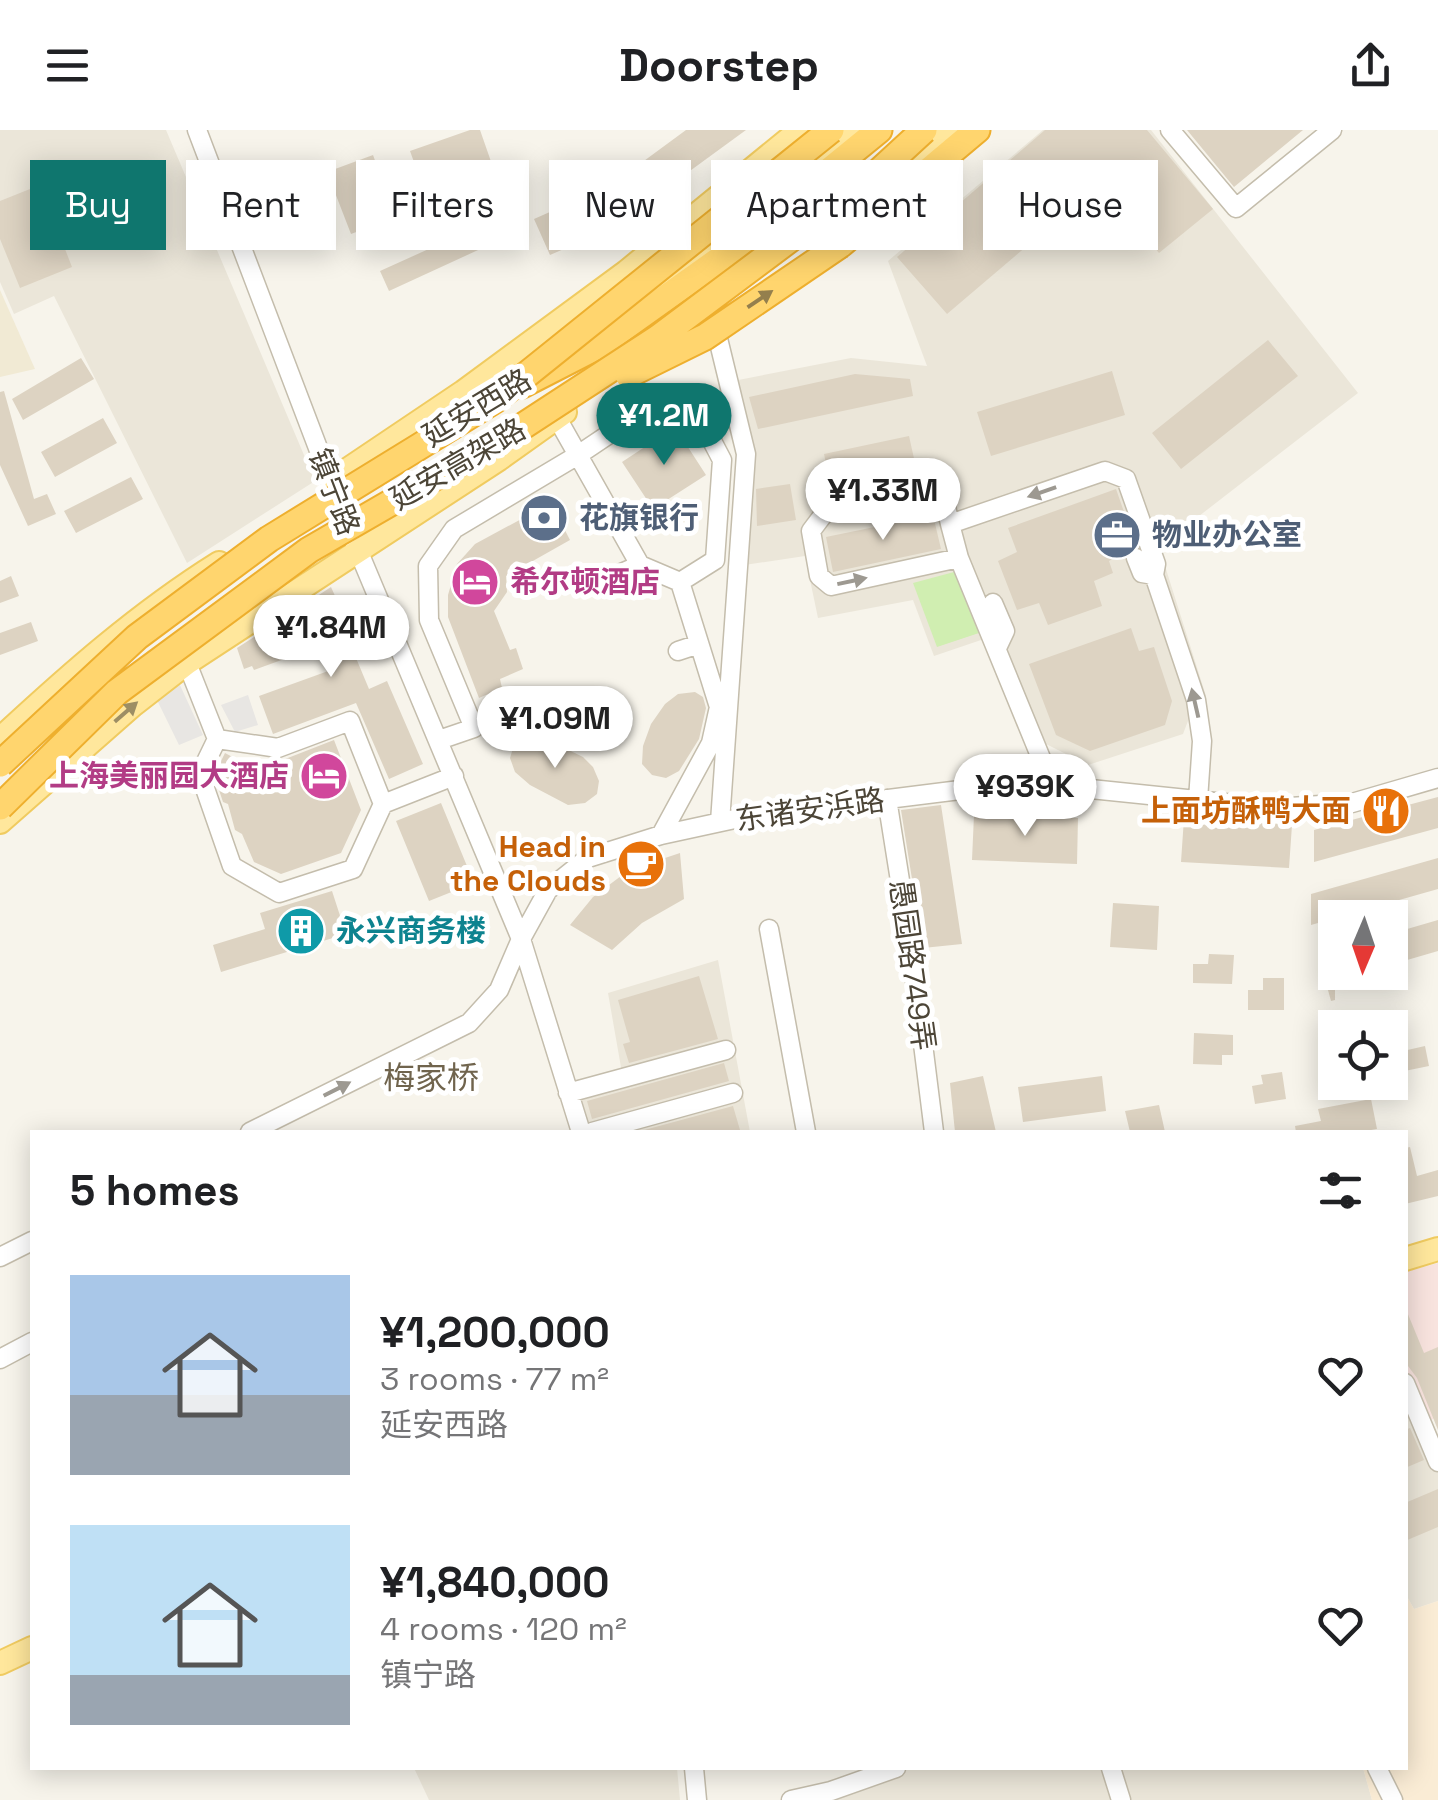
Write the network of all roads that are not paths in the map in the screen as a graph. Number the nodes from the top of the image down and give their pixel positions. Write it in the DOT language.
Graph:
graph roads {
  1 [pos="197,130"];
  2 [pos="800,130"];
  3 [pos="831,130"];
  4 [pos="849,130"];
  5 [pos="879,130"];
  6 [pos="924,130"];
  7 [pos="950,130"];
  8 [pos="977,130"];
  9 [pos="1170,130"];
  10 [pos="1332,130"];
  11 [pos="764,160"];
  12 [pos="816,160"];
  13 [pos="711,203"];
  14 [pos="691,219"];
  15 [pos="711,247"];
  16 [pos="653,250"];
  17 [pos="667,250"];
  18 [pos="680,270"];
  19 [pos="710,308"];
  20 [pos="495,400"];
  21 [pos="557,418"];
  22 [pos="520,428"];
  23 [pos="578,455"];
  24 [pos="334,492"];
  25 [pos="950,524"];
  26 [pos="358,552"];
  27 [pos="959,558"];
  28 [pos="1136,558"];
  29 [pos="640,565"];
  30 [pos="616,575"];
  31 [pos="1154,575"];
  32 [pos="680,582"];
  33 [pos="993,602"];
  34 [pos="699,644"];
  35 [pos="997,648"];
  36 [pos="678,650"];
  37 [pos="187,663"];
  38 [pos="0,739"];
  39 [pos="217,739"];
  40 [pos="439,740"];
  41 [pos="0,764"];
  42 [pos="454,776"];
  43 [pos="1438,778"];
  44 [pos="1052,785"];
  45 [pos="886,799"];
  46 [pos="1198,800"];
  47 [pos="382,804"];
  48 [pos="0,807"];
  49 [pos="0,822"];
  50 [pos="720,822"];
  51 [pos="661,835"];
  52 [pos="769,929"];
  53 [pos="521,940"];
  54 [pos="726,1050"];
  55 [pos="568,1093"];
  56 [pos="732,1094"];
  57 [pos="254,1130"];
  58 [pos="580,1130"];
  59 [pos="599,1130"];
  60 [pos="806,1130"];
  61 [pos="934,1130"];
  62 [pos="30,1242"];
  63 [pos="1438,1249"];
  64 [pos="0,1257"];
  65 [pos="1408,1258"];
  66 [pos="30,1343"];
  67 [pos="0,1359"];
  68 [pos="1408,1390"];
  69 [pos="1438,1462"];
  70 [pos="30,1649"];
  71 [pos="0,1663"];
  72 [pos="694,1770"];
  73 [pos="890,1770"];
  74 [pos="1111,1770"];
  75 [pos="1378,1770"];
  76 [pos="697,1800"];
  77 [pos="791,1800"];
  78 [pos="1121,1800"];
  79 [pos="1393,1800"];
  1 -- 24 [label="street, 镇宁路"];
  2 -- 11 [label="main road, 延安西路"];
  3 -- 20 [label="highway, bridge"];
  4 -- 12 [label="main road, 延安西路"];
  5 -- 20 [label="highway, 延安高架路, bridge"];
  6 -- 22 [label="highway, 延安高架路, bridge"];
  7 -- 19 [label="main road, 延安西路"];
  22 -- 8 [label="highway, one-way, bridge"];
  9 -- 10 [label="street"];
  13 -- 14 [label="main road, 延安西路"];
  15 -- 18 [label="main road, 延安西路"];
  16 -- 24 [label="main road, 延安西路"];
  17 -- 18 [label="main road"];
  18 -- 24 [label="main road, 延安西路"];
  19 -- 21 [label="main road, 延安西路"];
  19 -- 50 [label="street"];
  20 -- 41 [label="highway, 延安高架路, bridge"];
  21 -- 23 [label="street"];
  21 -- 26 [label="main road, 延安西路"];
  22 -- 48 [label="highway, 延安高架路, bridge"];
  23 -- 29 [label="street"];
  23 -- 32 [label="street"];
  23 -- 40 [label="street"];
  24 -- 26 [label="street, 镇宁路"];
  24 -- 38 [label="main road, 延安西路"];
  25 -- 27 [label="street"];
  25 -- 27 [label="street, one-way"];
  31 -- 25 [label="street, one-way"];
  26 -- 37 [label="main road, 延安西路"];
  26 -- 40 [label="street, 镇宁路"];
  27 -- 35 [label="street"];
  28 -- 31 [label="street"];
  29 -- 30 [label="street"];
  29 -- 32 [label="street"];
  46 -- 31 [label="street, one-way"];
  32 -- 34 [label="street"];
  33 -- 35 [label="street"];
  34 -- 36 [label="street"];
  34 -- 51 [label="street"];
  35 -- 44 [label="street"];
  37 -- 39 [label="street"];
  49 -- 37 [label="main road, 延安西路, one-way"];
  39 -- 47 [label="street"];
  39 -- 47 [label="street"];
  40 -- 42 [label="street, 镇宁路"];
  42 -- 47 [label="street"];
  42 -- 53 [label="street, 镇宁路"];
  43 -- 46 [label="street, 东诸安浜路"];
  44 -- 45 [label="street, 东诸安浜路"];
  44 -- 46 [label="street, 东诸安浜路"];
  45 -- 50 [label="street, 东诸安浜路"];
  45 -- 61 [label="street, 愚园路749弄"];
  50 -- 51 [label="street, 东诸安浜路"];
  51 -- 53 [label="street, 东诸安浜路"];
  52 -- 60 [label="street"];
  53 -- 55 [label="street, 镇宁路"];
  57 -- 53 [label="street, 东诸安浜路, one-way"];
  54 -- 55 [label="street"];
  55 -- 58 [label="street, 镇宁路"];
  56 -- 59 [label="street"];
  62 -- 64 [label="street"];
  63 -- 65 [label="main road"];
  66 -- 67 [label="street"];
  68 -- 69 [label="street"];
  70 -- 71 [label="main road"];
  72 -- 76 [label="street"];
  73 -- 77 [label="street"];
  74 -- 78 [label="street"];
  75 -- 79 [label="street"];
}
